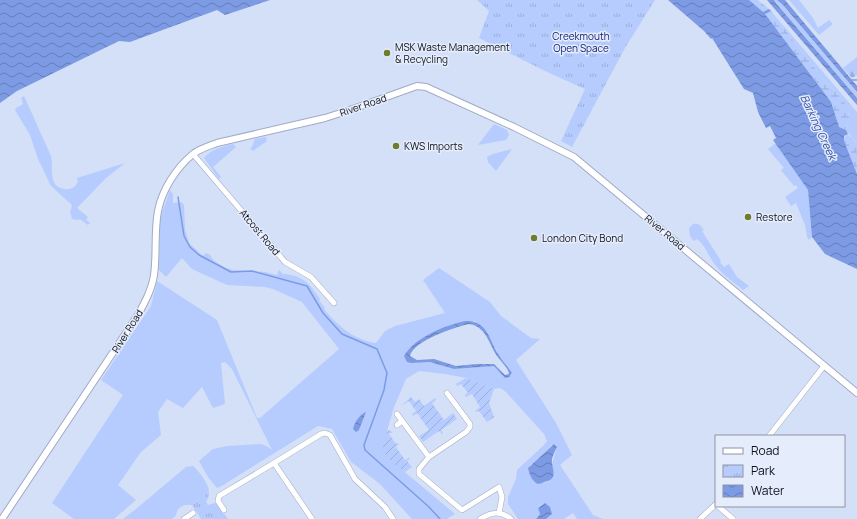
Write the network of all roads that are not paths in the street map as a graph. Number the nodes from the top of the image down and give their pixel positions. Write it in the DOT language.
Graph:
graph roads {
  1 [pos="193,154"];
  2 [pos="334,303"];
  3 [pos="824,366"];
  4 [pos="447,393"];
  5 [pos="857,393"];
  6 [pos="397,414"];
  7 [pos="402,421"];
  8 [pos="397,425"];
  9 [pos="770,435"];
  10 [pos="428,457"];
  11 [pos="274,462"];
  12 [pos="715,506"];
  13 [pos="718,507"];
  14 [pos="224,510"];
  15 [pos="193,513"];
  16 [pos="499,513"];
  17 [pos="2,519"];
  18 [pos="184,519"];
  19 [pos="312,519"];
  20 [pos="393,519"];
  21 [pos="481,519"];
  22 [pos="511,519"];
  23 [pos="700,519"];
  24 [pos="733,519"];
  1 -- 2 [label="street, Atcost Road"];
  1 -- 3 [label="street, River Road"];
  1 -- 17 [label="street, River Road"];
  3 -- 5 [label="street, River Road"];
  3 -- 9 [label="street"];
  4 -- 10 [label="street"];
  6 -- 7 [label="street"];
  7 -- 8 [label="street"];
  7 -- 10 [label="street"];
  10 -- 16 [label="street"];
  11 -- 14 [label="street"];
  11 -- 19 [label="street"];
  11 -- 20 [label="street"];
  12 -- 23 [label="street"];
  13 -- 24 [label="street"];
  15 -- 18 [label="street"];
  16 -- 21 [label="street"];
  16 -- 22 [label="street"];
}
